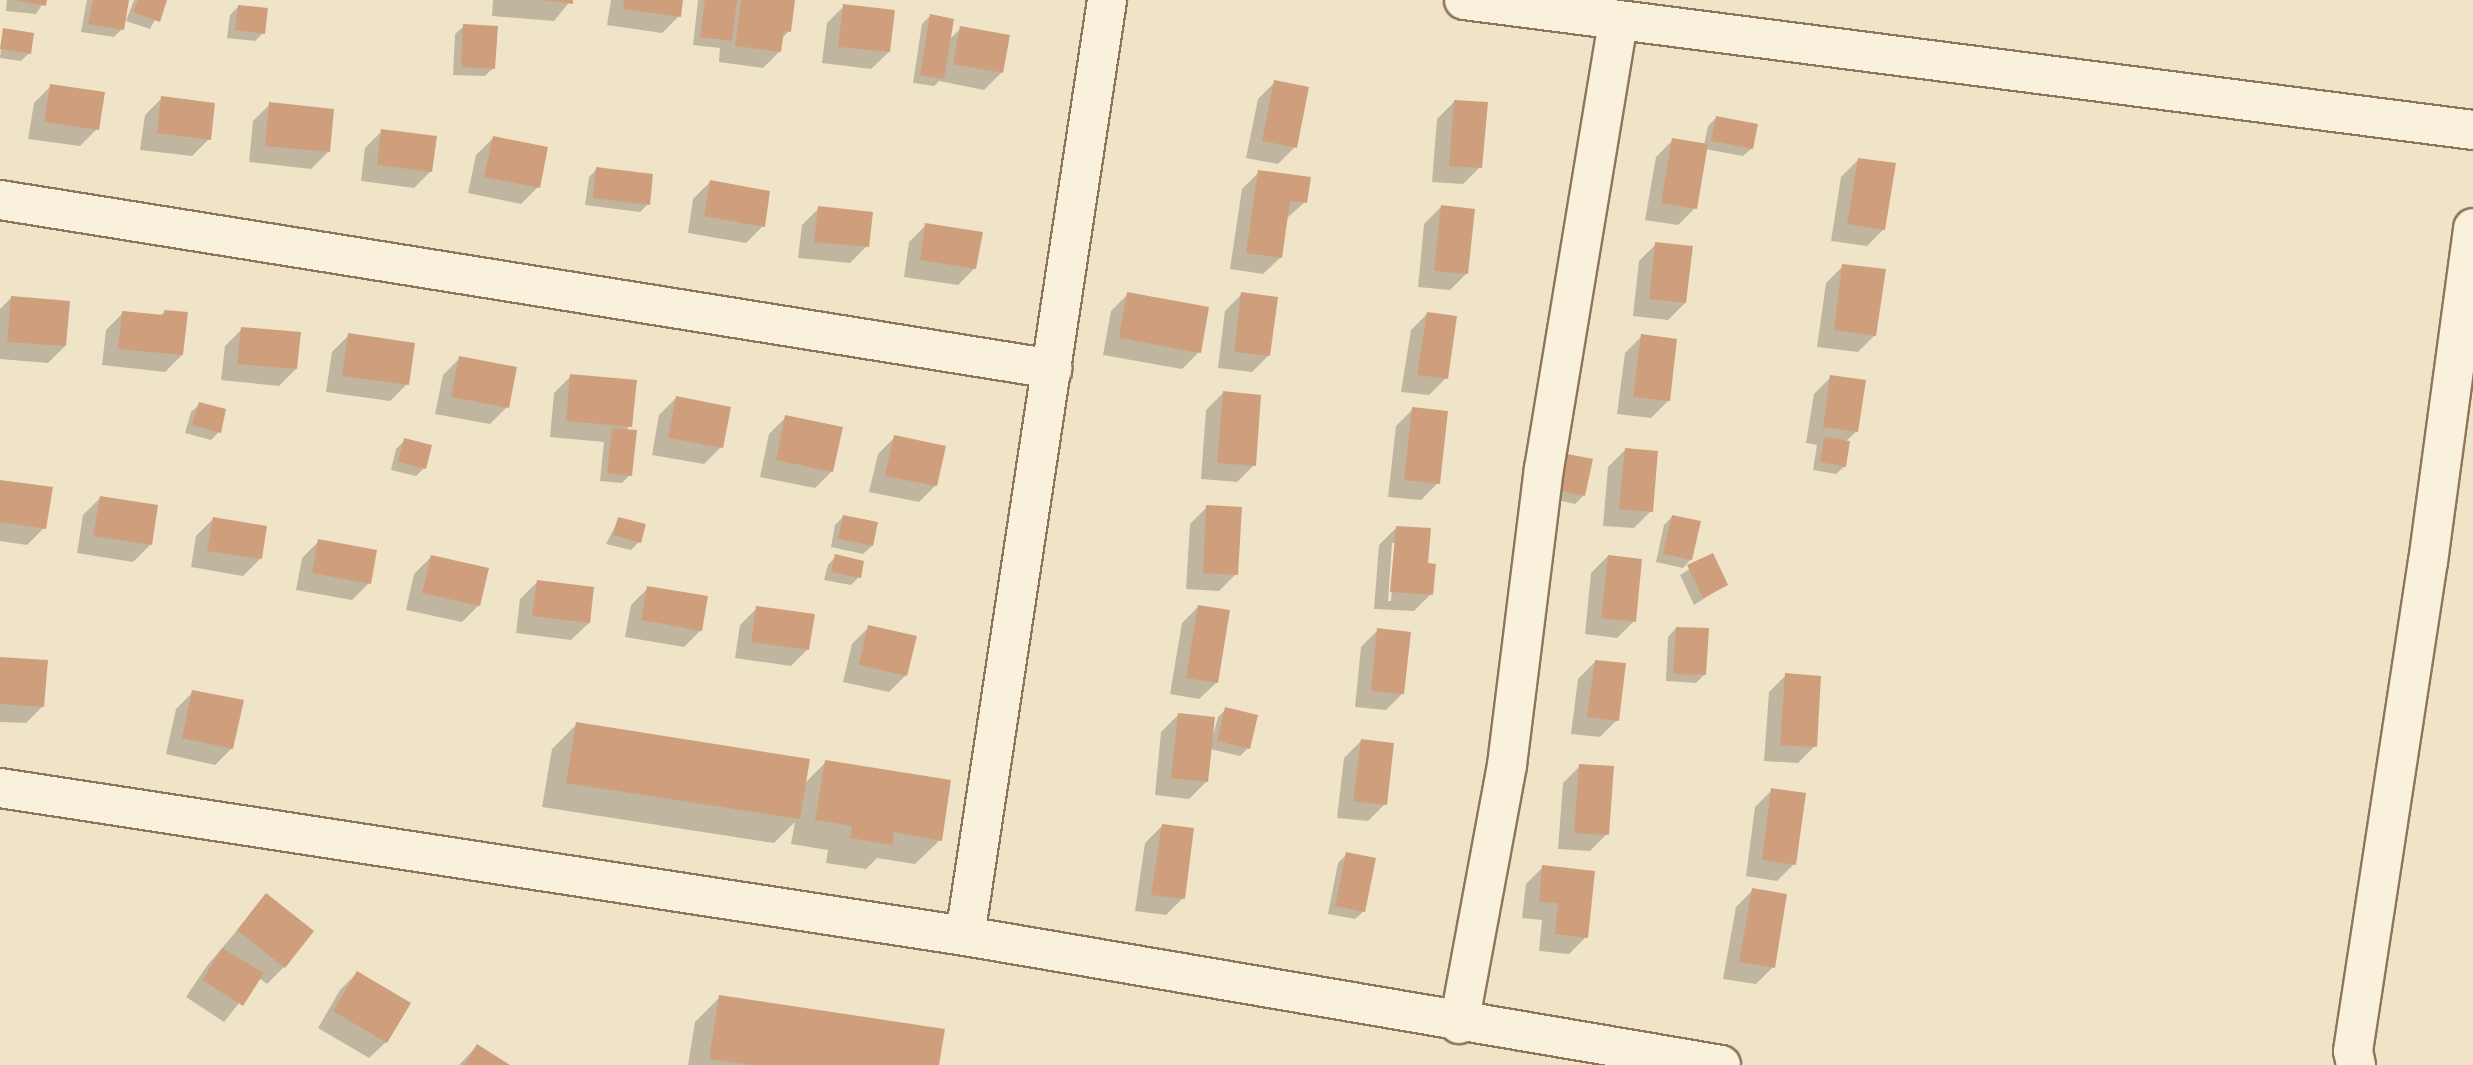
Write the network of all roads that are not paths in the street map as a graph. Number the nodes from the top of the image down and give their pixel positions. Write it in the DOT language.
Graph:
graph roads {
  1 [pos="1107,0"];
  2 [pos="1464,0"];
  3 [pos="1618,22"];
  4 [pos="2473,130"];
  5 [pos="0,200"];
  6 [pos="2473,228"];
  7 [pos="1054,369"];
  8 [pos="0,788"];
  9 [pos="965,936"];
  10 [pos="1459,1024"];
  11 [pos="1721,1065"];
  12 [pos="2356,1065"];
  1 -- 7 [label="street"];
  2 -- 3 [label="street"];
  3 -- 4 [label="street"];
  3 -- 10 [label="street"];
  5 -- 7 [label="street"];
  6 -- 12 [label="street"];
  7 -- 9 [label="street"];
  8 -- 9 [label="street"];
  9 -- 10 [label="street"];
  10 -- 11 [label="street"];
}
